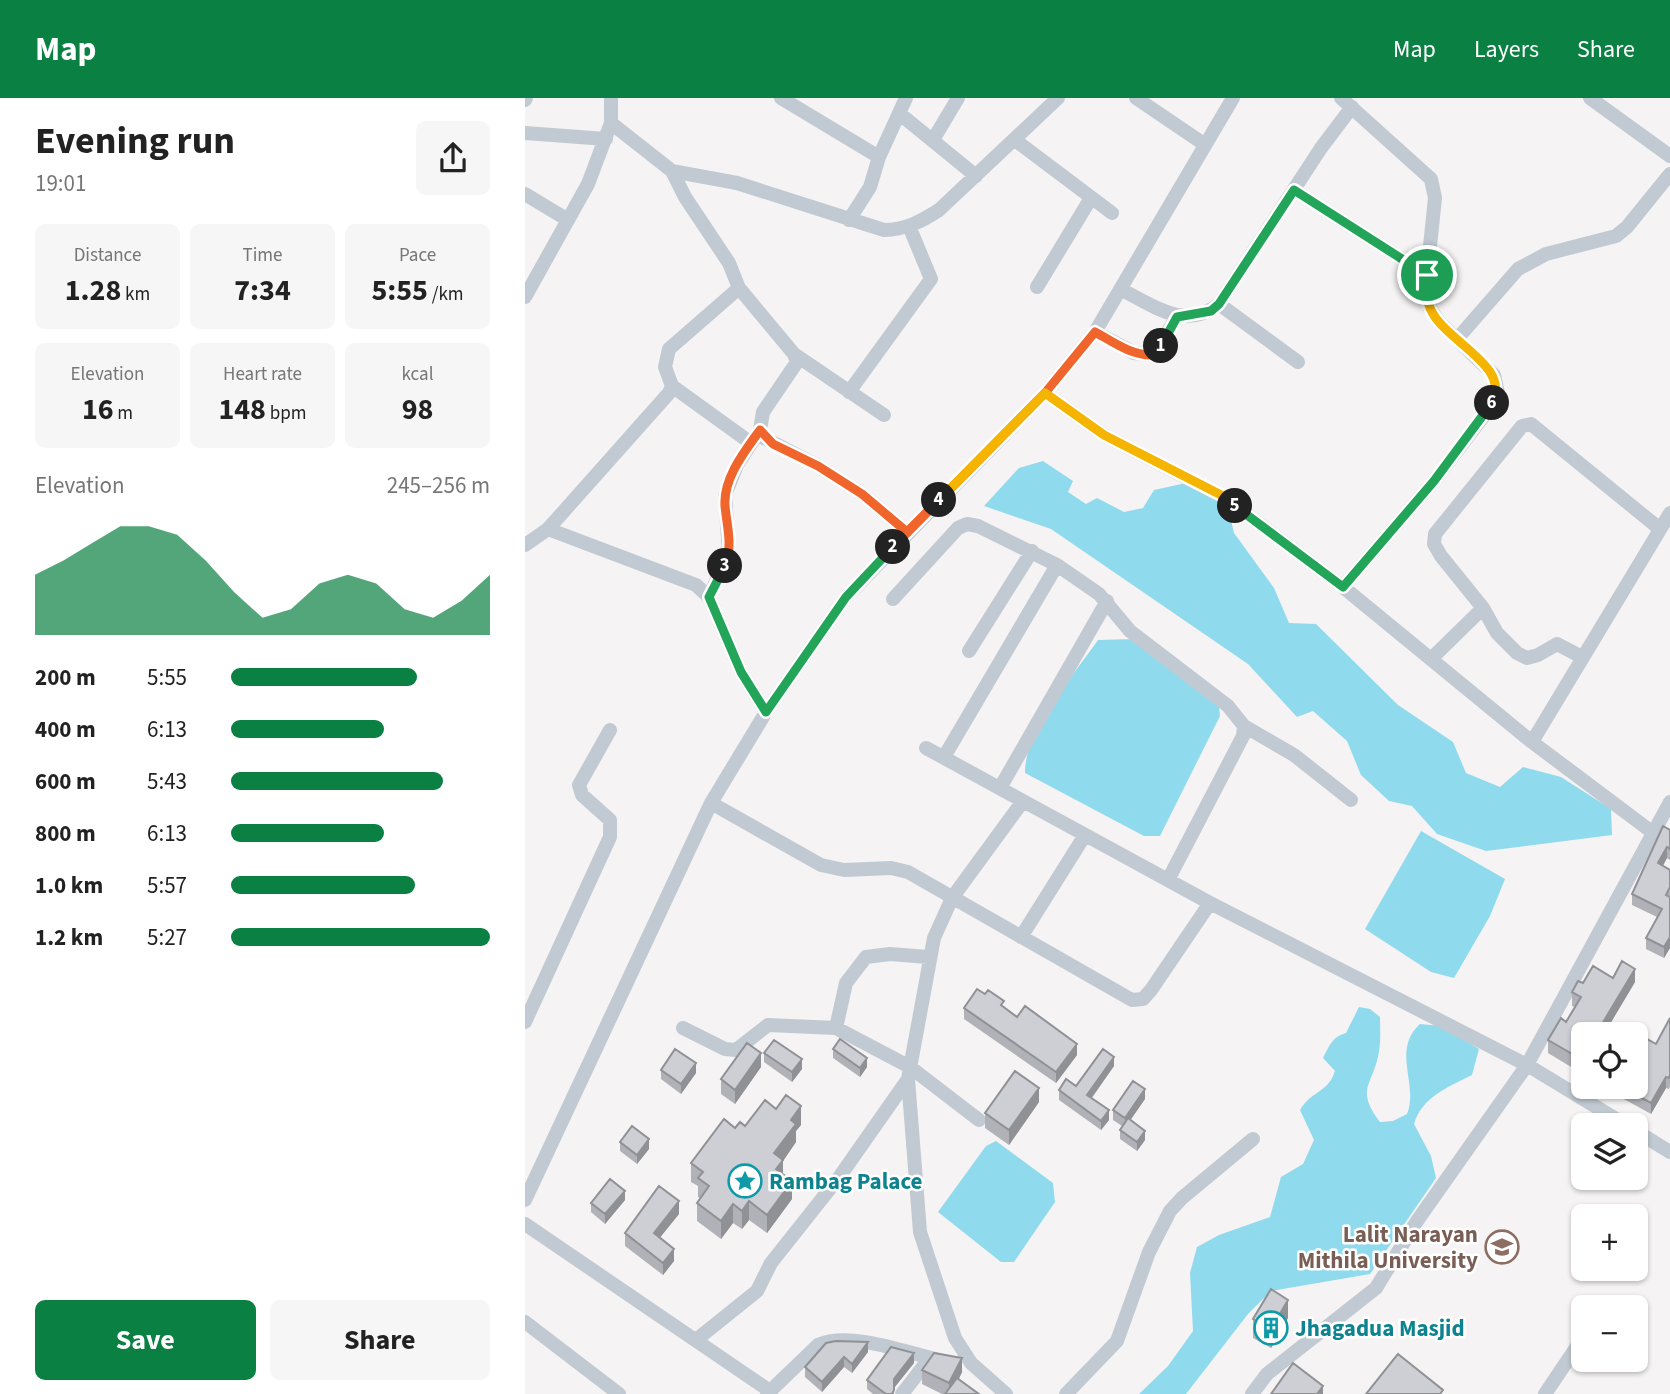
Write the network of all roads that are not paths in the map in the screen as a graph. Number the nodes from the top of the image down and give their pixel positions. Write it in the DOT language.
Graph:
graph roads {
  1 [pos="611,98"];
  2 [pos="781,98"];
  3 [pos="907,98"];
  4 [pos="958,98"];
  5 [pos="1058,98"];
  6 [pos="1136,98"];
  7 [pos="1233,98"];
  8 [pos="1590,98"];
  9 [pos="1347,103"];
  10 [pos="900,114"];
  11 [pos="611,123"];
  12 [pos="525,133"];
  13 [pos="606,139"];
  14 [pos="933,140"];
  15 [pos="1015,140"];
  16 [pos="1204,144"];
  17 [pos="1670,156"];
  18 [pos="879,157"];
  19 [pos="672,171"];
  20 [pos="1670,173"];
  21 [pos="976,176"];
  22 [pos="1294,190"];
  23 [pos="525,194"];
  24 [pos="1091,198"];
  25 [pos="1112,213"];
  26 [pos="568,219"];
  27 [pos="849,220"];
  28 [pos="909,226"];
  29 [pos="1427,275"];
  30 [pos="1037,287"];
  31 [pos="739,288"];
  32 [pos="1122,290"];
  33 [pos="525,297"];
  34 [pos="1219,304"];
  35 [pos="1177,317"];
  36 [pos="1095,332"];
  37 [pos="1457,339"];
  38 [pos="794,354"];
  39 [pos="1298,362"];
  40 [pos="672,386"];
  41 [pos="849,392"];
  42 [pos="1045,393"];
  43 [pos="884,415"];
  44 [pos="760,430"];
  45 [pos="751,443"];
  46 [pos="1670,513"];
  47 [pos="548,529"];
  48 [pos="1660,529"];
  49 [pos="907,532"];
  50 [pos="525,545"];
  51 [pos="1032,551"];
  52 [pos="1056,565"];
  53 [pos="1343,587"];
  54 [pos="709,597"];
  55 [pos="893,599"];
  56 [pos="1107,601"];
  57 [pos="1483,608"];
  58 [pos="969,651"];
  59 [pos="1582,657"];
  60 [pos="1431,658"];
  61 [pos="766,712"];
  62 [pos="1244,726"];
  63 [pos="610,730"];
  64 [pos="1532,742"];
  65 [pos="926,748"];
  66 [pos="944,757"];
  67 [pos="1000,788"];
  68 [pos="1351,800"];
  69 [pos="1023,801"];
  70 [pos="1670,802"];
  71 [pos="711,803"];
  72 [pos="1652,832"];
  73 [pos="1085,835"];
  74 [pos="1168,880"];
  75 [pos="952,898"];
  76 [pos="1210,903"];
  77 [pos="1021,937"];
  78 [pos="928,957"];
  79 [pos="525,1021"];
  80 [pos="683,1028"];
  81 [pos="836,1028"];
  82 [pos="1527,1065"];
  83 [pos="909,1073"];
  84 [pos="1606,1113"];
  85 [pos="979,1120"];
  86 [pos="1648,1138"];
  87 [pos="1253,1139"];
  88 [pos="1670,1152"];
  89 [pos="530,1180"];
  90 [pos="525,1200"];
  91 [pos="525,1224"];
  92 [pos="525,1322"];
  93 [pos="696,1340"];
  94 [pos="1571,1355"];
  95 [pos="929,1359"];
  96 [pos="971,1363"];
  97 [pos="768,1392"];
  98 [pos="619,1394"];
  99 [pos="902,1394"];
  100 [pos="1006,1394"];
  101 [pos="1066,1394"];
  102 [pos="1252,1394"];
  103 [pos="1545,1394"];
  1 -- 11 [label="street"];
  2 -- 18 [label="street"];
  3 -- 10 [label="street"];
  4 -- 14 [label="street"];
  5 -- 15 [label="street"];
  6 -- 16 [label="street"];
  7 -- 16 [label="street"];
  8 -- 17 [label="street"];
  9 -- 22 [label="street"];
  9 -- 29 [label="street"];
  10 -- 14 [label="street"];
  10 -- 18 [label="street"];
  11 -- 13 [label="street"];
  11 -- 19 [label="street"];
  12 -- 13 [label="street"];
  13 -- 26 [label="street"];
  14 -- 21 [label="street"];
  15 -- 21 [label="street"];
  15 -- 24 [label="street"];
  16 -- 32 [label="street"];
  18 -- 27 [label="street"];
  19 -- 27 [label="street"];
  19 -- 31 [label="street"];
  20 -- 37 [label="street"];
  21 -- 28 [label="street"];
  22 -- 29 [label="street"];
  22 -- 34 [label="street"];
  23 -- 26 [label="street"];
  24 -- 25 [label="street"];
  24 -- 30 [label="street"];
  26 -- 33 [label="street"];
  27 -- 28 [label="street"];
  28 -- 41 [label="street"];
  29 -- 37 [label="street"];
  31 -- 38 [label="street"];
  31 -- 40 [label="street"];
  32 -- 35 [label="street"];
  32 -- 36 [label="street"];
  34 -- 35 [label="street"];
  34 -- 39 [label="street"];
  35 -- 36 [label="street"];
  36 -- 42 [label="street"];
  37 -- 53 [label="street"];
  38 -- 41 [label="street"];
  38 -- 44 [label="street"];
  40 -- 45 [label="street"];
  40 -- 47 [label="street"];
  41 -- 43 [label="street"];
  42 -- 49 [label="street"];
  42 -- 53 [label="street"];
  44 -- 45 [label="street"];
  44 -- 49 [label="street"];
  45 -- 54 [label="street"];
  46 -- 48 [label="street"];
  47 -- 50 [label="street"];
  47 -- 54 [label="street"];
  48 -- 57 [label="street"];
  48 -- 59 [label="street"];
  49 -- 61 [label="street"];
  51 -- 52 [label="street"];
  51 -- 55 [label="street"];
  51 -- 58 [label="street"];
  52 -- 56 [label="street"];
  52 -- 66 [label="street"];
  53 -- 60 [label="street"];
  54 -- 61 [label="street"];
  56 -- 62 [label="street"];
  56 -- 67 [label="street"];
  57 -- 59 [label="street"];
  57 -- 60 [label="street"];
  59 -- 64 [label="street"];
  60 -- 64 [label="street"];
  61 -- 71 [label="street"];
  62 -- 68 [label="street"];
  62 -- 74 [label="street"];
  63 -- 79 [label="street"];
  64 -- 72 [label="street"];
  65 -- 66 [label="street"];
  66 -- 67 [label="street"];
  67 -- 69 [label="street"];
  69 -- 73 [label="street"];
  69 -- 75 [label="street"];
  70 -- 72 [label="street"];
  71 -- 75 [label="street"];
  71 -- 89 [label="street"];
  72 -- 82 [label="street"];
  73 -- 74 [label="street"];
  73 -- 77 [label="street"];
  74 -- 76 [label="street"];
  75 -- 77 [label="street"];
  75 -- 78 [label="street"];
  76 -- 77 [label="street"];
  76 -- 82 [label="street"];
  78 -- 81 [label="street"];
  78 -- 83 [label="street"];
  80 -- 81 [label="street"];
  81 -- 83 [label="street"];
  82 -- 84 [label="street"];
  82 -- 102 [label="street"];
  83 -- 85 [label="street"];
  83 -- 93 [label="street"];
  83 -- 96 [label="street"];
  86 -- 88 [label="street"];
  87 -- 101 [label="street"];
  89 -- 90 [label="street"];
  91 -- 93 [label="street"];
  92 -- 98 [label="street"];
  93 -- 97 [label="street"];
  94 -- 103 [label="street"];
  95 -- 96 [label="street"];
  95 -- 97 [label="street"];
  95 -- 99 [label="street"];
  96 -- 100 [label="street"];
}
